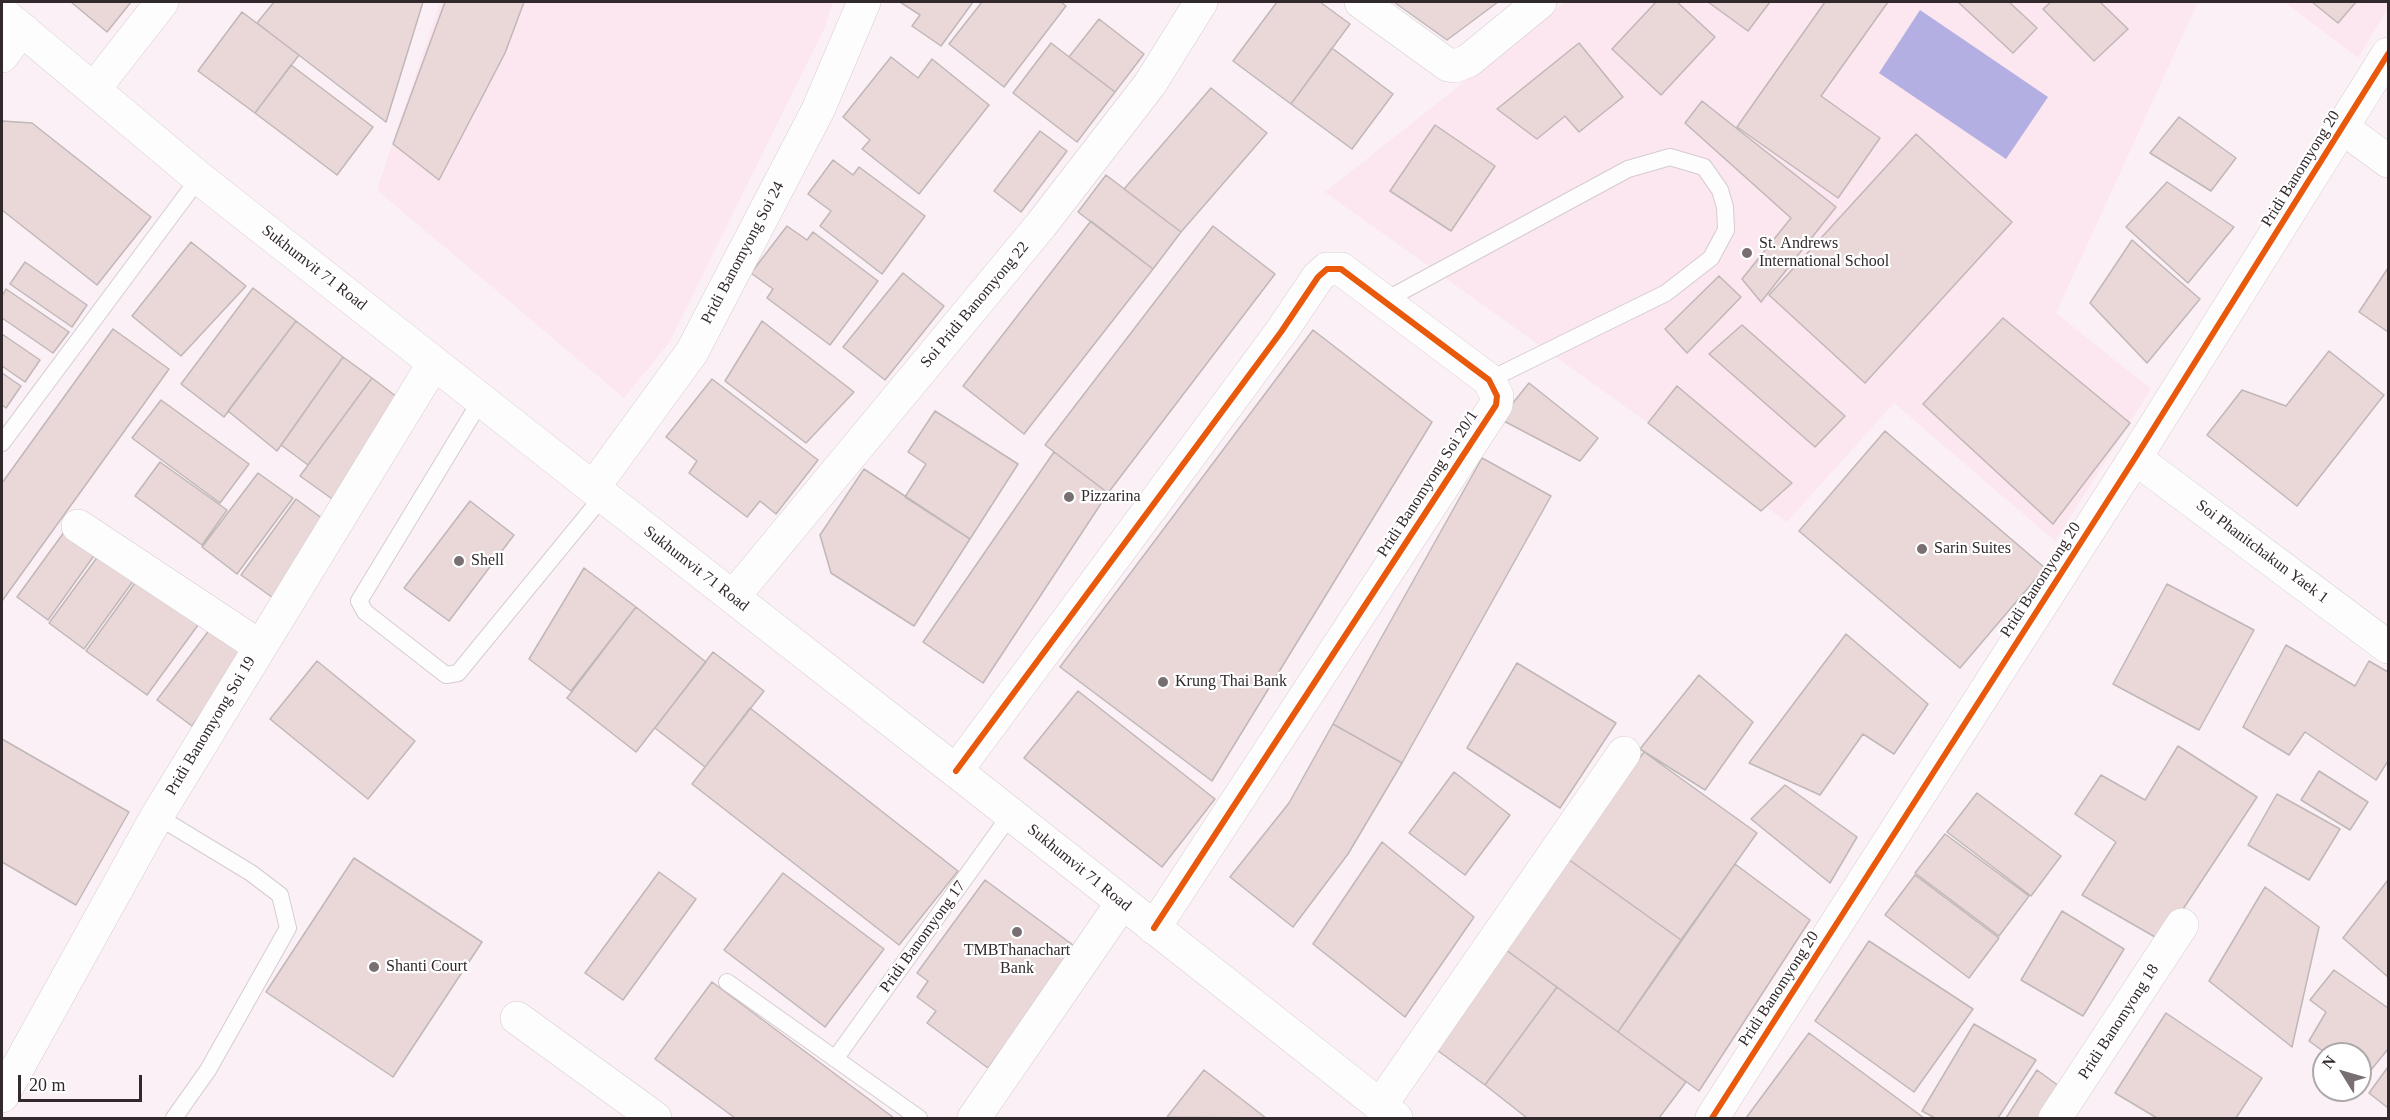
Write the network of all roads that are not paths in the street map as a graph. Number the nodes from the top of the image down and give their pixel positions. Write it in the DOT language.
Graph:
graph roads {
  1 [pos="162,2"];
  2 [pos="864,2"];
  3 [pos="1201,2"];
  4 [pos="1360,2"];
  5 [pos="1540,2"];
  6 [pos="12,21"];
  7 [pos="2388,54"];
  8 [pos="2,56"];
  9 [pos="94,89"];
  10 [pos="2343,128"];
  11 [pos="2388,161"];
  12 [pos="199,178"];
  13 [pos="1384,301"];
  14 [pos="434,363"];
  15 [pos="1489,380"];
  16 [pos="481,400"];
  17 [pos="2,443"];
  18 [pos="2135,458"];
  19 [pos="598,492"];
  20 [pos="78,526"];
  21 [pos="733,597"];
  22 [pos="260,646"];
  23 [pos="2388,647"];
  24 [pos="1624,753"];
  25 [pos="956,771"];
  26 [pos="1011,814"];
  27 [pos="157,816"];
  28 [pos="1122,903"];
  29 [pos="2182,925"];
  30 [pos="1154,928"];
  31 [pos="728,982"];
  32 [pos="517,1018"];
  33 [pos="835,1059"];
  34 [pos="2,1096"];
  35 [pos="1383,1114"];
  36 [pos="174,1119"];
  37 [pos="655,1119"];
  38 [pos="919,1119"];
  39 [pos="974,1119"];
  40 [pos="1712,1119"];
  41 [pos="2055,1119"];
  1 -- 9 [label="street"];
  2 -- 19 [label="street, Pridi Banomyong Soi 24"];
  3 -- 21 [label="street, Soi Pridi Banomyong 22"];
  4 -- 5 [label="street"];
  6 -- 8 [label="street"];
  6 -- 9 [label="street, Sukhumvit 71 Road"];
  7 -- 10 [label="street, Pridi Banomyong 20"];
  9 -- 12 [label="street, Sukhumvit 71 Road"];
  10 -- 11 [label="street"];
  10 -- 18 [label="street, Pridi Banomyong 20"];
  12 -- 14 [label="street, Sukhumvit 71 Road"];
  12 -- 17 [label="lane"];
  13 -- 15 [label="street"];
  13 -- 15 [label="lane"];
  13 -- 25 [label="street"];
  14 -- 16 [label="street, Sukhumvit 71 Road"];
  14 -- 22 [label="street, Pridi Banomyong Soi 19"];
  15 -- 30 [label="street, Pridi Banomyong Soi 20/1"];
  16 -- 19 [label="street, Sukhumvit 71 Road"];
  16 -- 19 [label="lane"];
  18 -- 23 [label="street, Soi Phanitchakun Yaek 1"];
  18 -- 40 [label="street, Pridi Banomyong 20"];
  19 -- 21 [label="street, Sukhumvit 71 Road"];
  20 -- 22 [label="street"];
  21 -- 25 [label="street, Sukhumvit 71 Road"];
  22 -- 27 [label="street, Pridi Banomyong Soi 19"];
  24 -- 35 [label="street"];
  25 -- 26 [label="street, Sukhumvit 71 Road"];
  26 -- 28 [label="street, Sukhumvit 71 Road"];
  26 -- 33 [label="lane, Pridi Banomyong 17"];
  27 -- 34 [label="street, Pridi Banomyong Soi 19"];
  27 -- 36 [label="lane"];
  28 -- 30 [label="street, Sukhumvit 71 Road"];
  28 -- 39 [label="street"];
  29 -- 41 [label="street, Pridi Banomyong 18"];
  30 -- 35 [label="street, Sukhumvit 71 Road"];
  31 -- 33 [label="lane"];
  32 -- 37 [label="street"];
  33 -- 38 [label="lane"];
}
